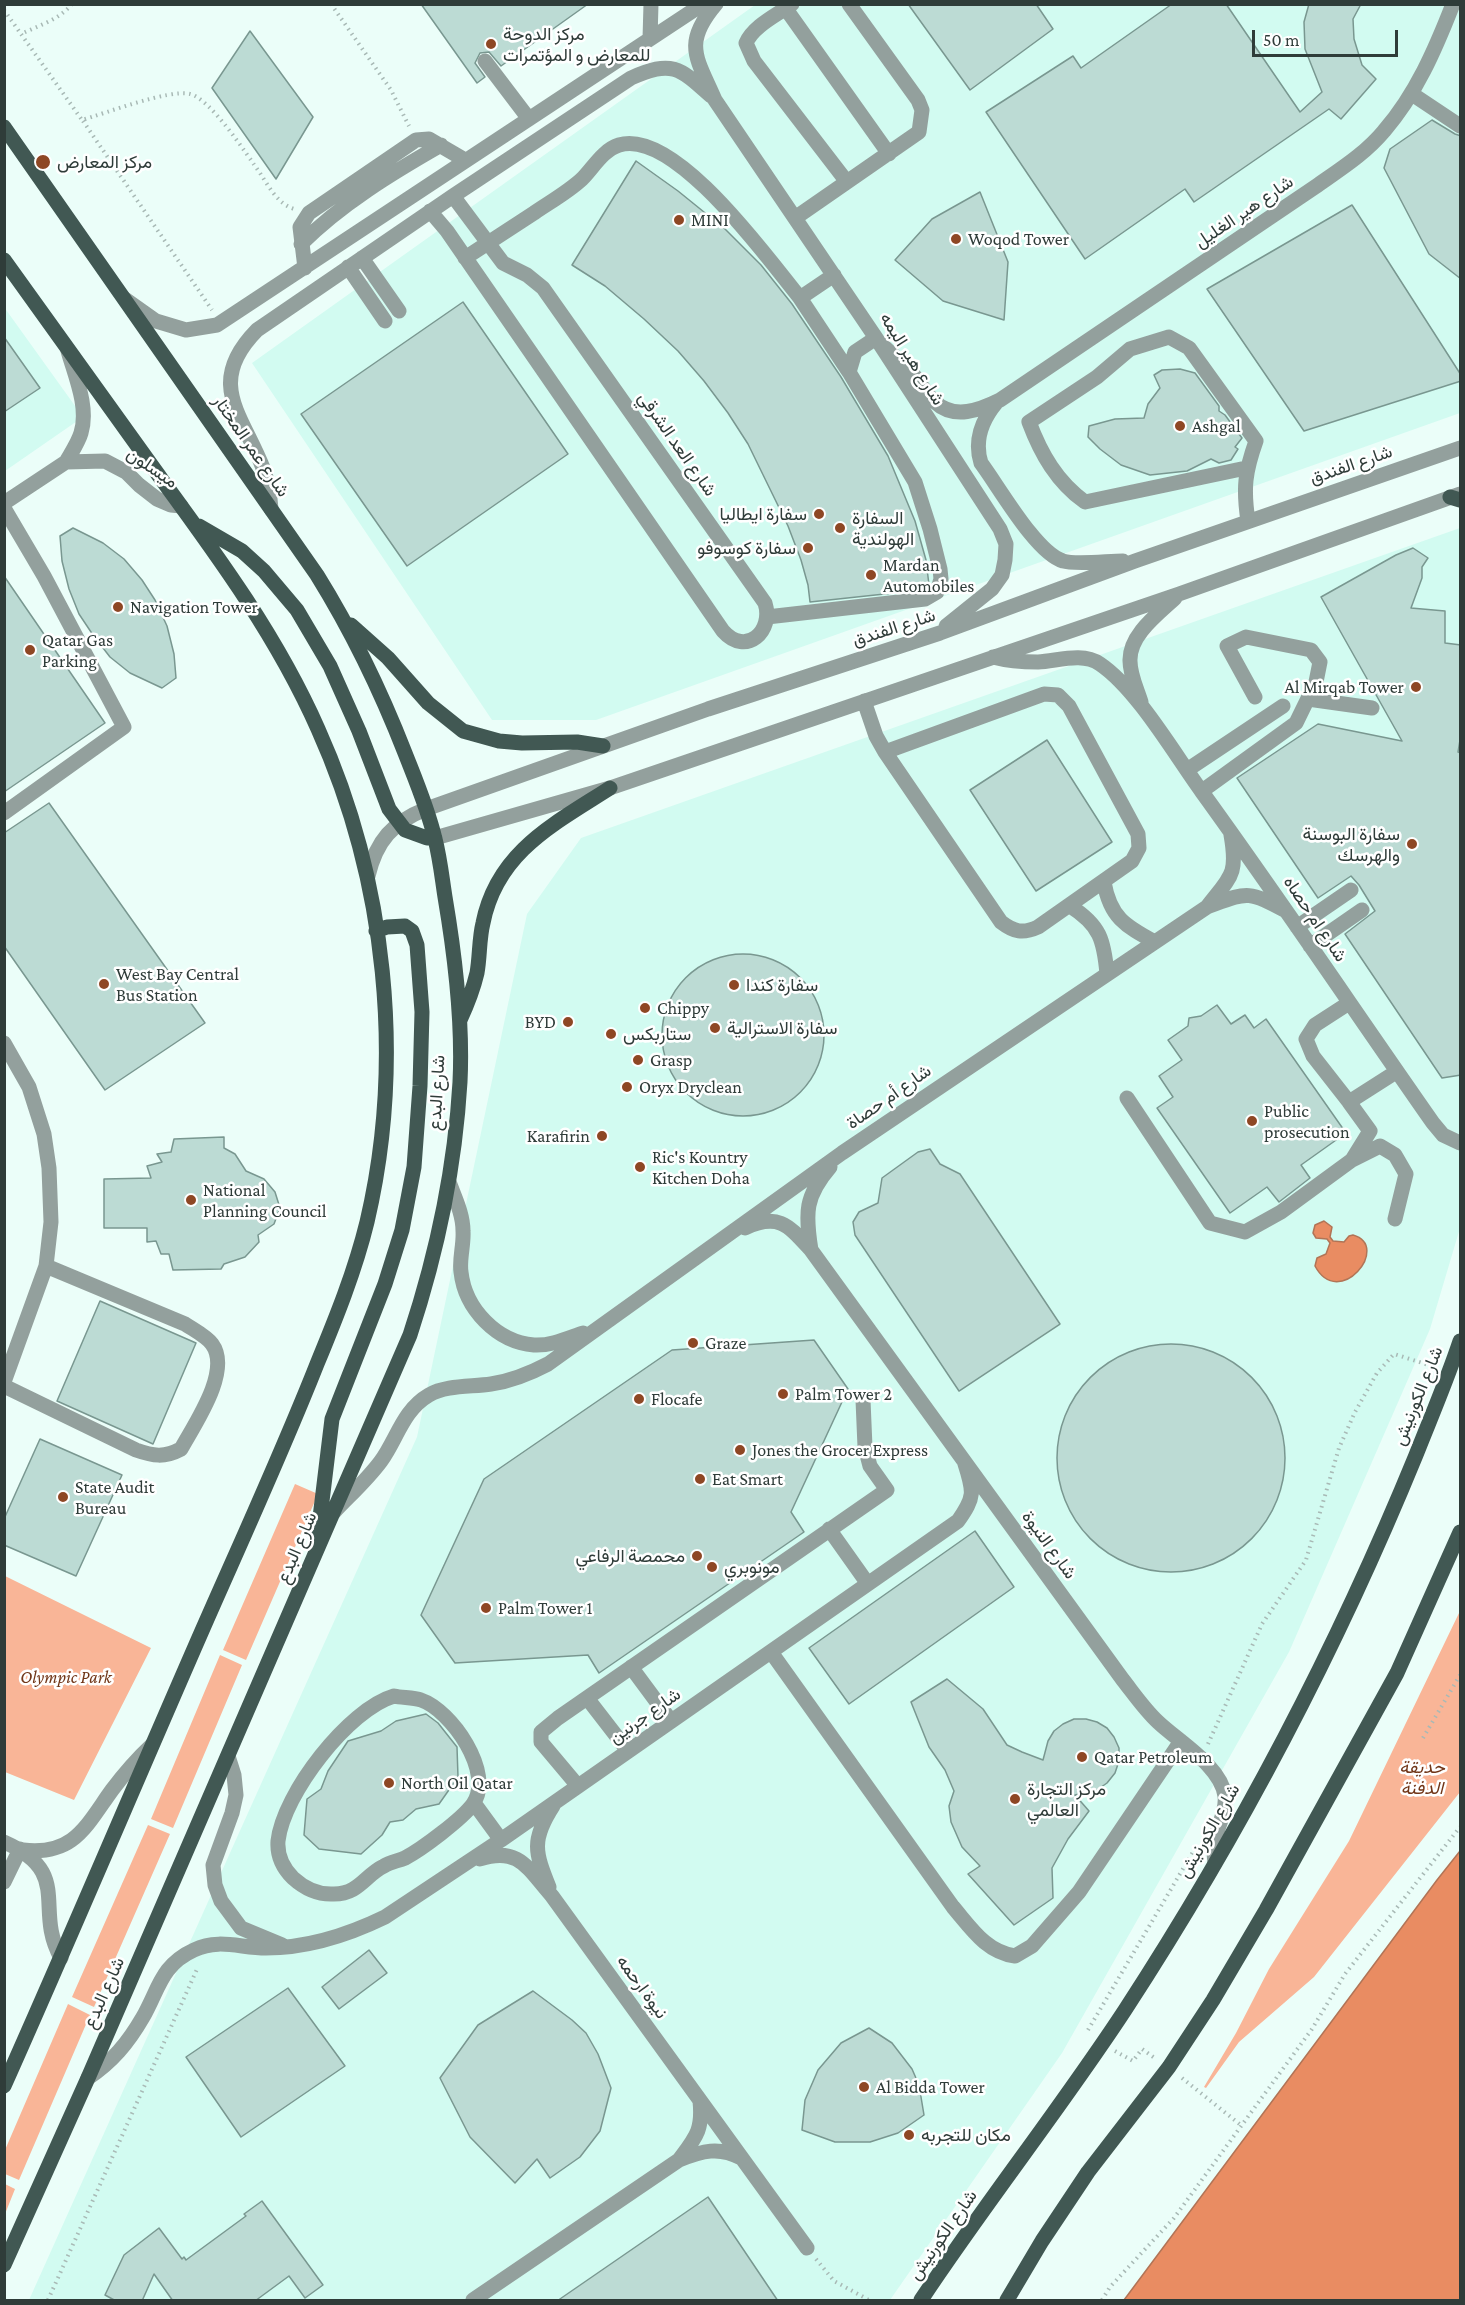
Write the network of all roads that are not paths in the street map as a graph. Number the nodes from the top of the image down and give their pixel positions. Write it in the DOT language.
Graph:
graph roads {
  1 [pos="651,4"];
  2 [pos="703,4"];
  3 [pos="716,4"];
  4 [pos="849,4"];
  5 [pos="1453,4"];
  6 [pos="789,7"];
  7 [pos="650,39"];
  8 [pos="485,61"];
  9 [pos="1412,94"];
  10 [pos="715,100"];
  11 [pos="529,119"];
  12 [pos="1461,126"];
  13 [pos="4,127"];
  14 [pos="441,145"];
  15 [pos="889,154"];
  16 [pos="465,160"];
  17 [pos="847,182"];
  18 [pos="453,196"];
  19 [pos="430,211"];
  20 [pos="795,218"];
  21 [pos="301,244"];
  22 [pos="487,244"];
  23 [pos="362,258"];
  24 [pos="465,258"];
  25 [pos="4,260"];
  26 [pos="348,267"];
  27 [pos="305,268"];
  28 [pos="834,275"];
  29 [pos="800,298"];
  30 [pos="124,299"];
  31 [pos="399,311"];
  32 [pos="385,321"];
  33 [pos="877,339"];
  34 [pos="68,350"];
  35 [pos="849,372"];
  36 [pos="1000,400"];
  37 [pos="1461,448"];
  38 [pos="66,462"];
  39 [pos="1246,468"];
  40 [pos="1457,497"];
  41 [pos="4,503"];
  42 [pos="181,506"];
  43 [pos="4,508"];
  44 [pos="271,509"];
  45 [pos="1248,521"];
  46 [pos="194,523"];
  47 [pos="1135,561"];
  48 [pos="1179,594"];
  49 [pos="767,617"];
  50 [pos="346,620"];
  51 [pos="940,633"];
  52 [pos="993,657"];
  53 [pos="1255,697"];
  54 [pos="1308,699"];
  55 [pos="864,701"];
  56 [pos="1283,706"];
  57 [pos="1372,708"];
  58 [pos="1144,710"];
  59 [pos="603,746"];
  60 [pos="885,752"];
  61 [pos="1187,770"];
  62 [pos="610,788"];
  63 [pos="1202,791"];
  64 [pos="426,809"];
  65 [pos="4,813"];
  66 [pos="398,823"];
  67 [pos="1231,830"];
  68 [pos="435,838"];
  69 [pos="368,876"];
  70 [pos="1104,882"];
  71 [pos="1351,890"];
  72 [pos="1070,906"];
  73 [pos="1207,907"];
  74 [pos="1362,910"];
  75 [pos="1286,911"];
  76 [pos="1297,927"];
  77 [pos="376,930"];
  78 [pos="1155,942"];
  79 [pos="1310,946"];
  80 [pos="1107,974"];
  81 [pos="1349,1003"];
  82 [pos="459,1023"];
  83 [pos="4,1043"];
  84 [pos="1396,1072"];
  85 [pos="1127,1098"];
  86 [pos="1349,1102"];
  87 [pos="1370,1131"];
  88 [pos="1461,1143"];
  89 [pos="1380,1146"];
  90 [pos="842,1153"];
  91 [pos="1352,1160"];
  92 [pos="449,1182"];
  93 [pos="1395,1219"];
  94 [pos="721,1239"];
  95 [pos="811,1250"];
  96 [pos="46,1266"];
  97 [pos="598,1328"];
  98 [pos="1461,1341"];
  99 [pos="4,1384"];
  100 [pos="864,1400"];
  101 [pos="965,1464"];
  102 [pos="334,1512"];
  103 [pos="829,1529"];
  104 [pos="1461,1532"];
  105 [pos="316,1552"];
  106 [pos="868,1584"];
  107 [pos="771,1652"];
  108 [pos="631,1667"];
  109 [pos="586,1698"];
  110 [pos="671,1721"];
  111 [pos="1181,1741"];
  112 [pos="152,1745"];
  113 [pos="628,1751"];
  114 [pos="228,1756"];
  115 [pos="578,1786"];
  116 [pos="556,1802"];
  117 [pos="474,1803"];
  118 [pos="501,1840"];
  119 [pos="13,1849"];
  120 [pos="1215,1863"];
  121 [pos="465,1864"];
  122 [pos="4,1882"];
  123 [pos="552,1896"];
  124 [pos="288,1947"];
  125 [pos="61,1958"];
  126 [pos="88,2078"];
  127 [pos="4,2086"];
  128 [pos="700,2101"];
  129 [pos="741,2158"];
  130 [pos="679,2160"];
  131 [pos="807,2248"];
  132 [pos="4,2265"];
  133 [pos="473,2301"];
  134 [pos="921,2301"];
  135 [pos="1007,2301"];
  1 -- 7 [label="street"];
  2 -- 7 [label="street"];
  3 -- 10 [label="street, شارع هير اليمه"];
  4 -- 15 [label="street"];
  5 -- 9 [label="street, شارع هير الغليل"];
  6 -- 15 [label="street"];
  6 -- 17 [label="street"];
  7 -- 11 [label="street"];
  8 -- 11 [label="street"];
  9 -- 12 [label="street"];
  9 -- 36 [label="street, شارع هير الغليل"];
  10 -- 18 [label="street, شارع هير اليمه"];
  10 -- 20 [label="street, شارع هير اليمه"];
  11 -- 16 [label="street"];
  13 -- 30 [label="main road, شارع عمر المختار"];
  14 -- 16 [label="street"];
  14 -- 21 [label="street"];
  14 -- 21 [label="street"];
  15 -- 17 [label="street"];
  16 -- 27 [label="street"];
  17 -- 20 [label="street"];
  18 -- 19 [label="street"];
  18 -- 22 [label="street, شارع العد الشرقي"];
  19 -- 23 [label="street"];
  19 -- 24 [label="street"];
  20 -- 28 [label="street, شارع هير اليمه"];
  21 -- 27 [label="street"];
  22 -- 24 [label="street"];
  22 -- 29 [label="street"];
  22 -- 49 [label="street, شارع العد الشرقي"];
  23 -- 26 [label="street"];
  23 -- 31 [label="street"];
  24 -- 49 [label="street"];
  25 -- 34 [label="main road"];
  26 -- 32 [label="street"];
  26 -- 44 [label="street"];
  27 -- 30 [label="street"];
  28 -- 29 [label="street"];
  28 -- 33 [label="street, شارع هير اليمه"];
  29 -- 35 [label="street"];
  30 -- 44 [label="main road, شارع عمر المختار"];
  33 -- 35 [label="street"];
  33 -- 36 [label="street, شارع هير الغليل"];
  33 -- 51 [label="street, شارع هير اليمه"];
  34 -- 38 [label="street"];
  34 -- 42 [label="main road"];
  35 -- 49 [label="street"];
  36 -- 47 [label="street, شارع هير الغليل"];
  37 -- 45 [label="street, شارع الفندق"];
  38 -- 41 [label="street"];
  38 -- 42 [label="street, ميسلون"];
  39 -- 39 [label="street"];
  39 -- 45 [label="street"];
  40 -- 48 [label="street"];
  42 -- 46 [label="main road"];
  43 -- 65 [label="street"];
  44 -- 50 [label="main road, شارع عمر المختار"];
  45 -- 47 [label="street, شارع الفندق"];
  46 -- 66 [label="main road"];
  46 -- 69 [label="main road"];
  47 -- 51 [label="street, شارع الفندق"];
  48 -- 52 [label="street"];
  48 -- 58 [label="street, شارع ام حصاه"];
  50 -- 59 [label="main road"];
  50 -- 64 [label="main road, شارع عمر المختار"];
  51 -- 59 [label="street, شارع الفندق"];
  52 -- 55 [label="street"];
  52 -- 58 [label="street, شارع ام حصاه"];
  53 -- 54 [label="street"];
  54 -- 57 [label="street"];
  54 -- 63 [label="street"];
  55 -- 60 [label="street"];
  55 -- 62 [label="street"];
  56 -- 61 [label="street"];
  58 -- 61 [label="street, شارع ام حصاه"];
  59 -- 64 [label="street, شارع الفندق"];
  60 -- 70 [label="street"];
  60 -- 72 [label="street"];
  61 -- 63 [label="street, شارع ام حصاه"];
  62 -- 68 [label="street"];
  62 -- 82 [label="main road"];
  63 -- 67 [label="street, شارع ام حصاه"];
  64 -- 66 [label="street, شارع الفندق"];
  64 -- 68 [label="main road, شارع البدع"];
  66 -- 68 [label="main road"];
  66 -- 69 [label="street, شارع الفندق"];
  67 -- 73 [label="street, شارع أم حصاة"];
  67 -- 75 [label="street, شارع ام حصاه"];
  68 -- 82 [label="main road, شارع البدع"];
  69 -- 77 [label="main road"];
  70 -- 72 [label="street"];
  70 -- 78 [label="street"];
  71 -- 76 [label="street"];
  72 -- 80 [label="street"];
  73 -- 75 [label="street, شارع أم حصاة"];
  73 -- 78 [label="street, شارع أم حصاة"];
  74 -- 79 [label="street"];
  75 -- 76 [label="street, شارع ام حصاه"];
  76 -- 79 [label="street, شارع ام حصاه"];
  77 -- 105 [label="main road"];
  77 -- 112 [label="main road"];
  78 -- 80 [label="street, شارع أم حصاة"];
  79 -- 81 [label="street, شارع ام حصاه"];
  80 -- 90 [label="street, شارع أم حصاة"];
  81 -- 84 [label="street, شارع ام حصاه"];
  81 -- 86 [label="street"];
  82 -- 92 [label="main road, شارع البدع"];
  83 -- 96 [label="street"];
  84 -- 86 [label="street"];
  84 -- 88 [label="street, شارع ام حصاه"];
  85 -- 91 [label="street"];
  86 -- 87 [label="street"];
  87 -- 89 [label="street"];
  87 -- 91 [label="street"];
  89 -- 91 [label="street"];
  89 -- 93 [label="street"];
  90 -- 94 [label="street, شارع أم حصاة"];
  90 -- 95 [label="street, شارع النيوة"];
  92 -- 97 [label="street, شارع أم حصاة"];
  92 -- 102 [label="main road, شارع البدع"];
  94 -- 95 [label="street, شارع النيوة"];
  94 -- 97 [label="street, شارع أم حصاة"];
  95 -- 101 [label="street, شارع النيوة"];
  96 -- 99 [label="street"];
  96 -- 99 [label="street"];
  97 -- 102 [label="street, شارع أم حصاة"];
  98 -- 120 [label="main road, شارع الكورنيش"];
  100 -- 103 [label="street"];
  101 -- 106 [label="street, شارع جرنين"];
  101 -- 111 [label="street, شارع النيوة"];
  102 -- 105 [label="main road, شارع البدع"];
  103 -- 106 [label="street"];
  103 -- 108 [label="street"];
  104 -- 135 [label="main road"];
  105 -- 114 [label="main road, شارع البدع"];
  106 -- 107 [label="street, شارع جرنين"];
  107 -- 110 [label="street, شارع جرنين"];
  107 -- 111 [label="street"];
  108 -- 109 [label="street"];
  108 -- 110 [label="street"];
  109 -- 113 [label="street"];
  109 -- 115 [label="street"];
  110 -- 113 [label="street, شارع جرنين"];
  111 -- 120 [label="street, شارع النيوة"];
  112 -- 119 [label="street"];
  112 -- 125 [label="main road"];
  113 -- 115 [label="street, شارع جرنين"];
  114 -- 124 [label="street"];
  114 -- 126 [label="main road, شارع البدع"];
  115 -- 116 [label="street, شارع جرنين"];
  116 -- 118 [label="street, شارع جرنين"];
  116 -- 123 [label="street, نيوة ارحمه"];
  117 -- 117 [label="street"];
  117 -- 118 [label="street"];
  118 -- 121 [label="street, شارع جرنين"];
  119 -- 122 [label="street"];
  119 -- 125 [label="street"];
  120 -- 134 [label="main road, شارع الكورنيش"];
  121 -- 123 [label="street, نيوة ارحمه"];
  121 -- 124 [label="street, شارع جرنين"];
  123 -- 128 [label="street, نيوة ارحمه"];
  124 -- 126 [label="street, شارع جرنين"];
  125 -- 127 [label="main road"];
  126 -- 132 [label="main road, شارع البدع"];
  128 -- 129 [label="street, نيوة ارحمه"];
  128 -- 130 [label="street"];
  129 -- 130 [label="street"];
  129 -- 131 [label="street, نيوة ارحمه"];
  130 -- 133 [label="street"];
}
